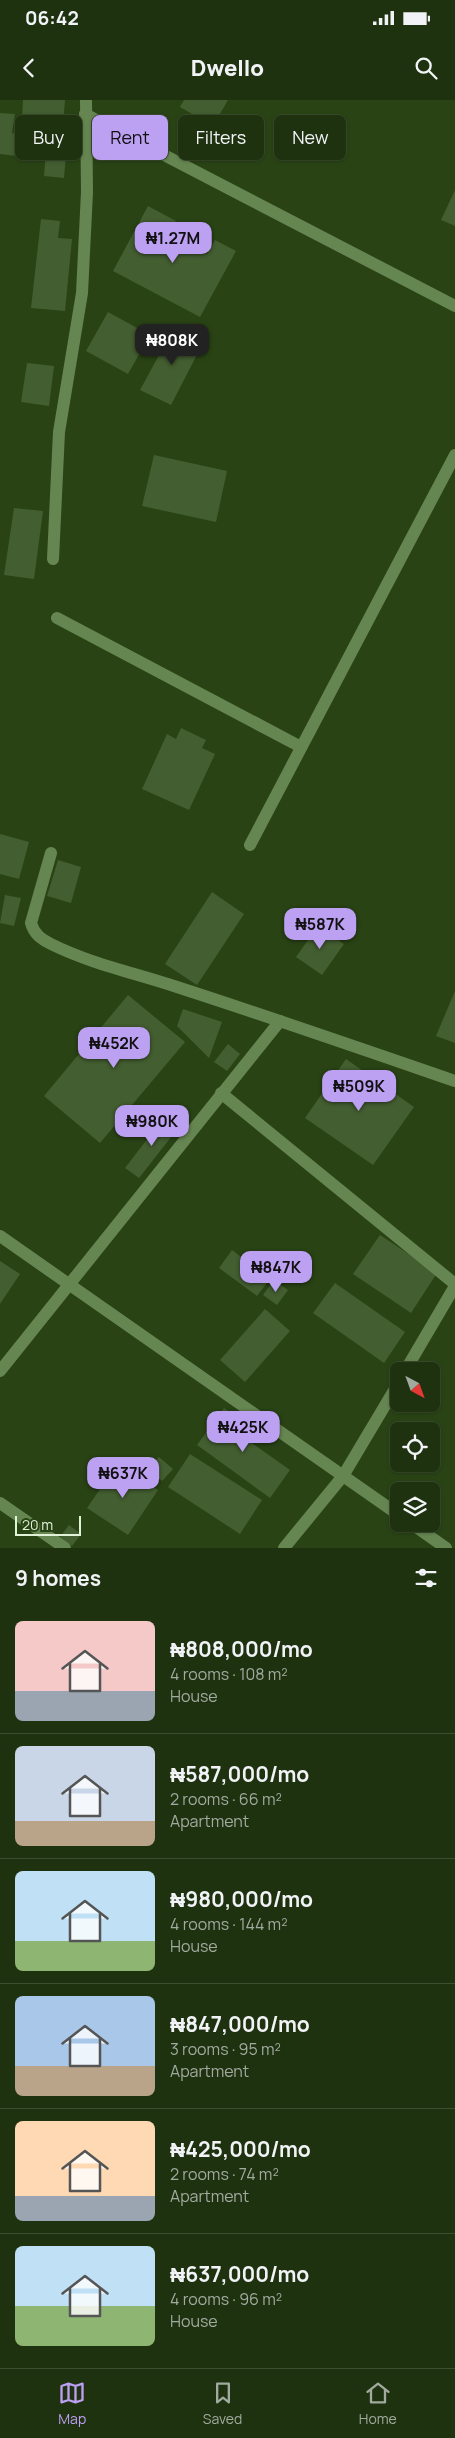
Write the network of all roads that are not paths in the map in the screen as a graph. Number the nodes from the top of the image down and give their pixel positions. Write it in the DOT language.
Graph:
graph roads {
  1 [pos="86,100"];
  2 [pos="85,114"];
  3 [pos="455,306"];
  4 [pos="455,455"];
  5 [pos="53,559"];
  6 [pos="57,618"];
  7 [pos="301,747"];
  8 [pos="250,845"];
  9 [pos="50,853"];
  10 [pos="280,1021"];
  11 [pos="455,1081"];
  12 [pos="222,1093"];
  13 [pos="0,1236"];
  14 [pos="69,1284"];
  15 [pos="455,1285"];
  16 [pos="410,1362"];
  17 [pos="0,1371"];
  18 [pos="390,1397"];
  19 [pos="344,1476"];
  20 [pos="0,1503"];
  21 [pos="390,1509"];
  22 [pos="423,1532"];
  23 [pos="65,1548"];
  24 [pos="284,1548"];
  25 [pos="446,1548"];
  1 -- 2 [label="street"];
  2 -- 3 [label="street"];
  2 -- 5 [label="street"];
  4 -- 7 [label="street"];
  6 -- 7 [label="street"];
  7 -- 8 [label="street"];
  9 -- 10 [label="street"];
  10 -- 11 [label="street"];
  10 -- 12 [label="street"];
  12 -- 14 [label="street"];
  12 -- 15 [label="street"];
  13 -- 14 [label="street"];
  14 -- 17 [label="street"];
  14 -- 19 [label="street"];
  15 -- 16 [label="street"];
  18 -- 19 [label="street"];
  19 -- 21 [label="street"];
  19 -- 24 [label="street"];
  20 -- 23 [label="street"];
  22 -- 25 [label="street"];
}
